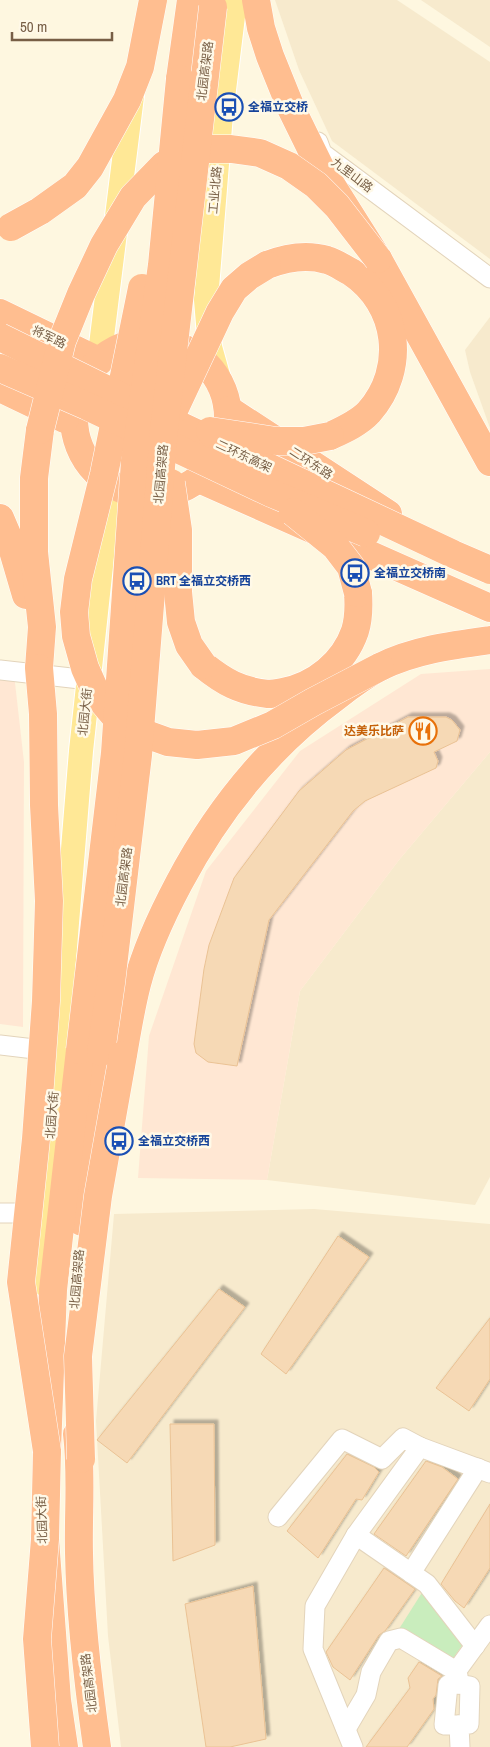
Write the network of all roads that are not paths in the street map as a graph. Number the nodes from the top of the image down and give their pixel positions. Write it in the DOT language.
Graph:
graph roads {
  1 [pos="143,0"];
  2 [pos="153,0"];
  3 [pos="256,0"];
  4 [pos="261,0"];
  5 [pos="213,2"];
  6 [pos="180,79"];
  7 [pos="0,231"];
  8 [pos="378,258"];
  9 [pos="490,278"];
  10 [pos="0,313"];
  11 [pos="0,337"];
  12 [pos="99,361"];
  13 [pos="0,368"];
  14 [pos="219,379"];
  15 [pos="0,388"];
  16 [pos="229,410"];
  17 [pos="73,422"];
  18 [pos="172,428"];
  19 [pos="226,440"];
  20 [pos="490,462"];
  21 [pos="110,486"];
  22 [pos="179,489"];
  23 [pos="271,493"];
  24 [pos="0,518"];
  25 [pos="394,518"];
  26 [pos="490,558"];
  27 [pos="490,570"];
  28 [pos="490,587"];
  29 [pos="490,608"];
  30 [pos="490,640"];
  31 [pos="380,667"];
  32 [pos="39,668"];
  33 [pos="0,670"];
  34 [pos="89,680"];
  35 [pos="0,1045"];
  36 [pos="43,1050"];
  37 [pos="0,1213"];
  38 [pos="45,1213"];
  39 [pos="420,1446"];
  40 [pos="46,1451"];
  41 [pos="80,1459"];
  42 [pos="484,1470"];
  43 [pos="278,1518"];
  44 [pos="356,1535"];
  45 [pos="45,1539"];
  46 [pos="410,1573"];
  47 [pos="490,1624"];
  48 [pos="475,1646"];
  49 [pos="87,1671"];
  50 [pos="458,1676"];
  51 [pos="346,1729"];
  52 [pos="45,1747"];
  53 [pos="59,1747"];
  54 [pos="64,1747"];
  55 [pos="97,1747"];
  56 [pos="104,1747"];
  57 [pos="353,1747"];
  58 [pos="460,1747"];
  1 -- 12 [label="main road"];
  2 -- 7 [label="highway, bridge"];
  3 -- 8 [label="highway, bridge"];
  4 -- 9 [label="street, 九里山路"];
  5 -- 6 [label="highway"];
  5 -- 14 [label="main road, 工业北路"];
  5 -- 18 [label="highway, 北园高架路, bridge"];
  6 -- 31 [label="highway, bridge"];
  6 -- 40 [label="highway, 北园高架路, bridge"];
  8 -- 20 [label="highway"];
  8 -- 32 [label="highway, bridge"];
  10 -- 12 [label="highway, 将军路"];
  11 -- 18 [label="highway, 二环东高架, bridge"];
  12 -- 14 [label="highway"];
  12 -- 17 [label="highway"];
  13 -- 23 [label="highway, 二环东高架, bridge"];
  14 -- 16 [label="highway"];
  15 -- 17 [label="highway"];
  16 -- 19 [label="highway"];
  16 -- 25 [label="highway, 二环东路"];
  17 -- 21 [label="highway"];
  18 -- 18 [label="highway, bridge"];
  18 -- 23 [label="highway, bridge"];
  18 -- 27 [label="highway, 二环东高架, bridge"];
  18 -- 41 [label="highway, 北园高架路, bridge"];
  19 -- 22 [label="highway"];
  19 -- 25 [label="highway, 二环东路"];
  21 -- 22 [label="highway"];
  21 -- 34 [label="main road, 北园大街"];
  22 -- 29 [label="highway"];
  22 -- 56 [label="main road"];
  23 -- 28 [label="highway, 二环东高架, bridge"];
  24 -- 32 [label="highway"];
  25 -- 26 [label="highway, 二环东路"];
  30 -- 31 [label="highway"];
  31 -- 41 [label="highway, bridge"];
  32 -- 36 [label="highway, bridge"];
  33 -- 34 [label="street"];
  34 -- 38 [label="main road, 北园大街"];
  35 -- 36 [label="street"];
  36 -- 40 [label="highway, bridge"];
  37 -- 38 [label="street"];
  38 -- 53 [label="main road, 北园大街"];
  39 -- 42 [label="street"];
  39 -- 43 [label="street"];
  39 -- 44 [label="street"];
  40 -- 45 [label="highway, 北园高架路"];
  41 -- 49 [label="highway, 北园高架路"];
  42 -- 46 [label="street"];
  44 -- 46 [label="street"];
  44 -- 51 [label="street"];
  45 -- 52 [label="highway, bridge"];
  45 -- 54 [label="highway, 北园高架路, bridge"];
  46 -- 48 [label="street"];
  47 -- 48 [label="street"];
  48 -- 50 [label="street"];
  49 -- 55 [label="highway, 北园高架路"];
  49 -- 56 [label="highway"];
  50 -- 51 [label="street"];
  50 -- 58 [label="street"];
  51 -- 57 [label="street"];
}
